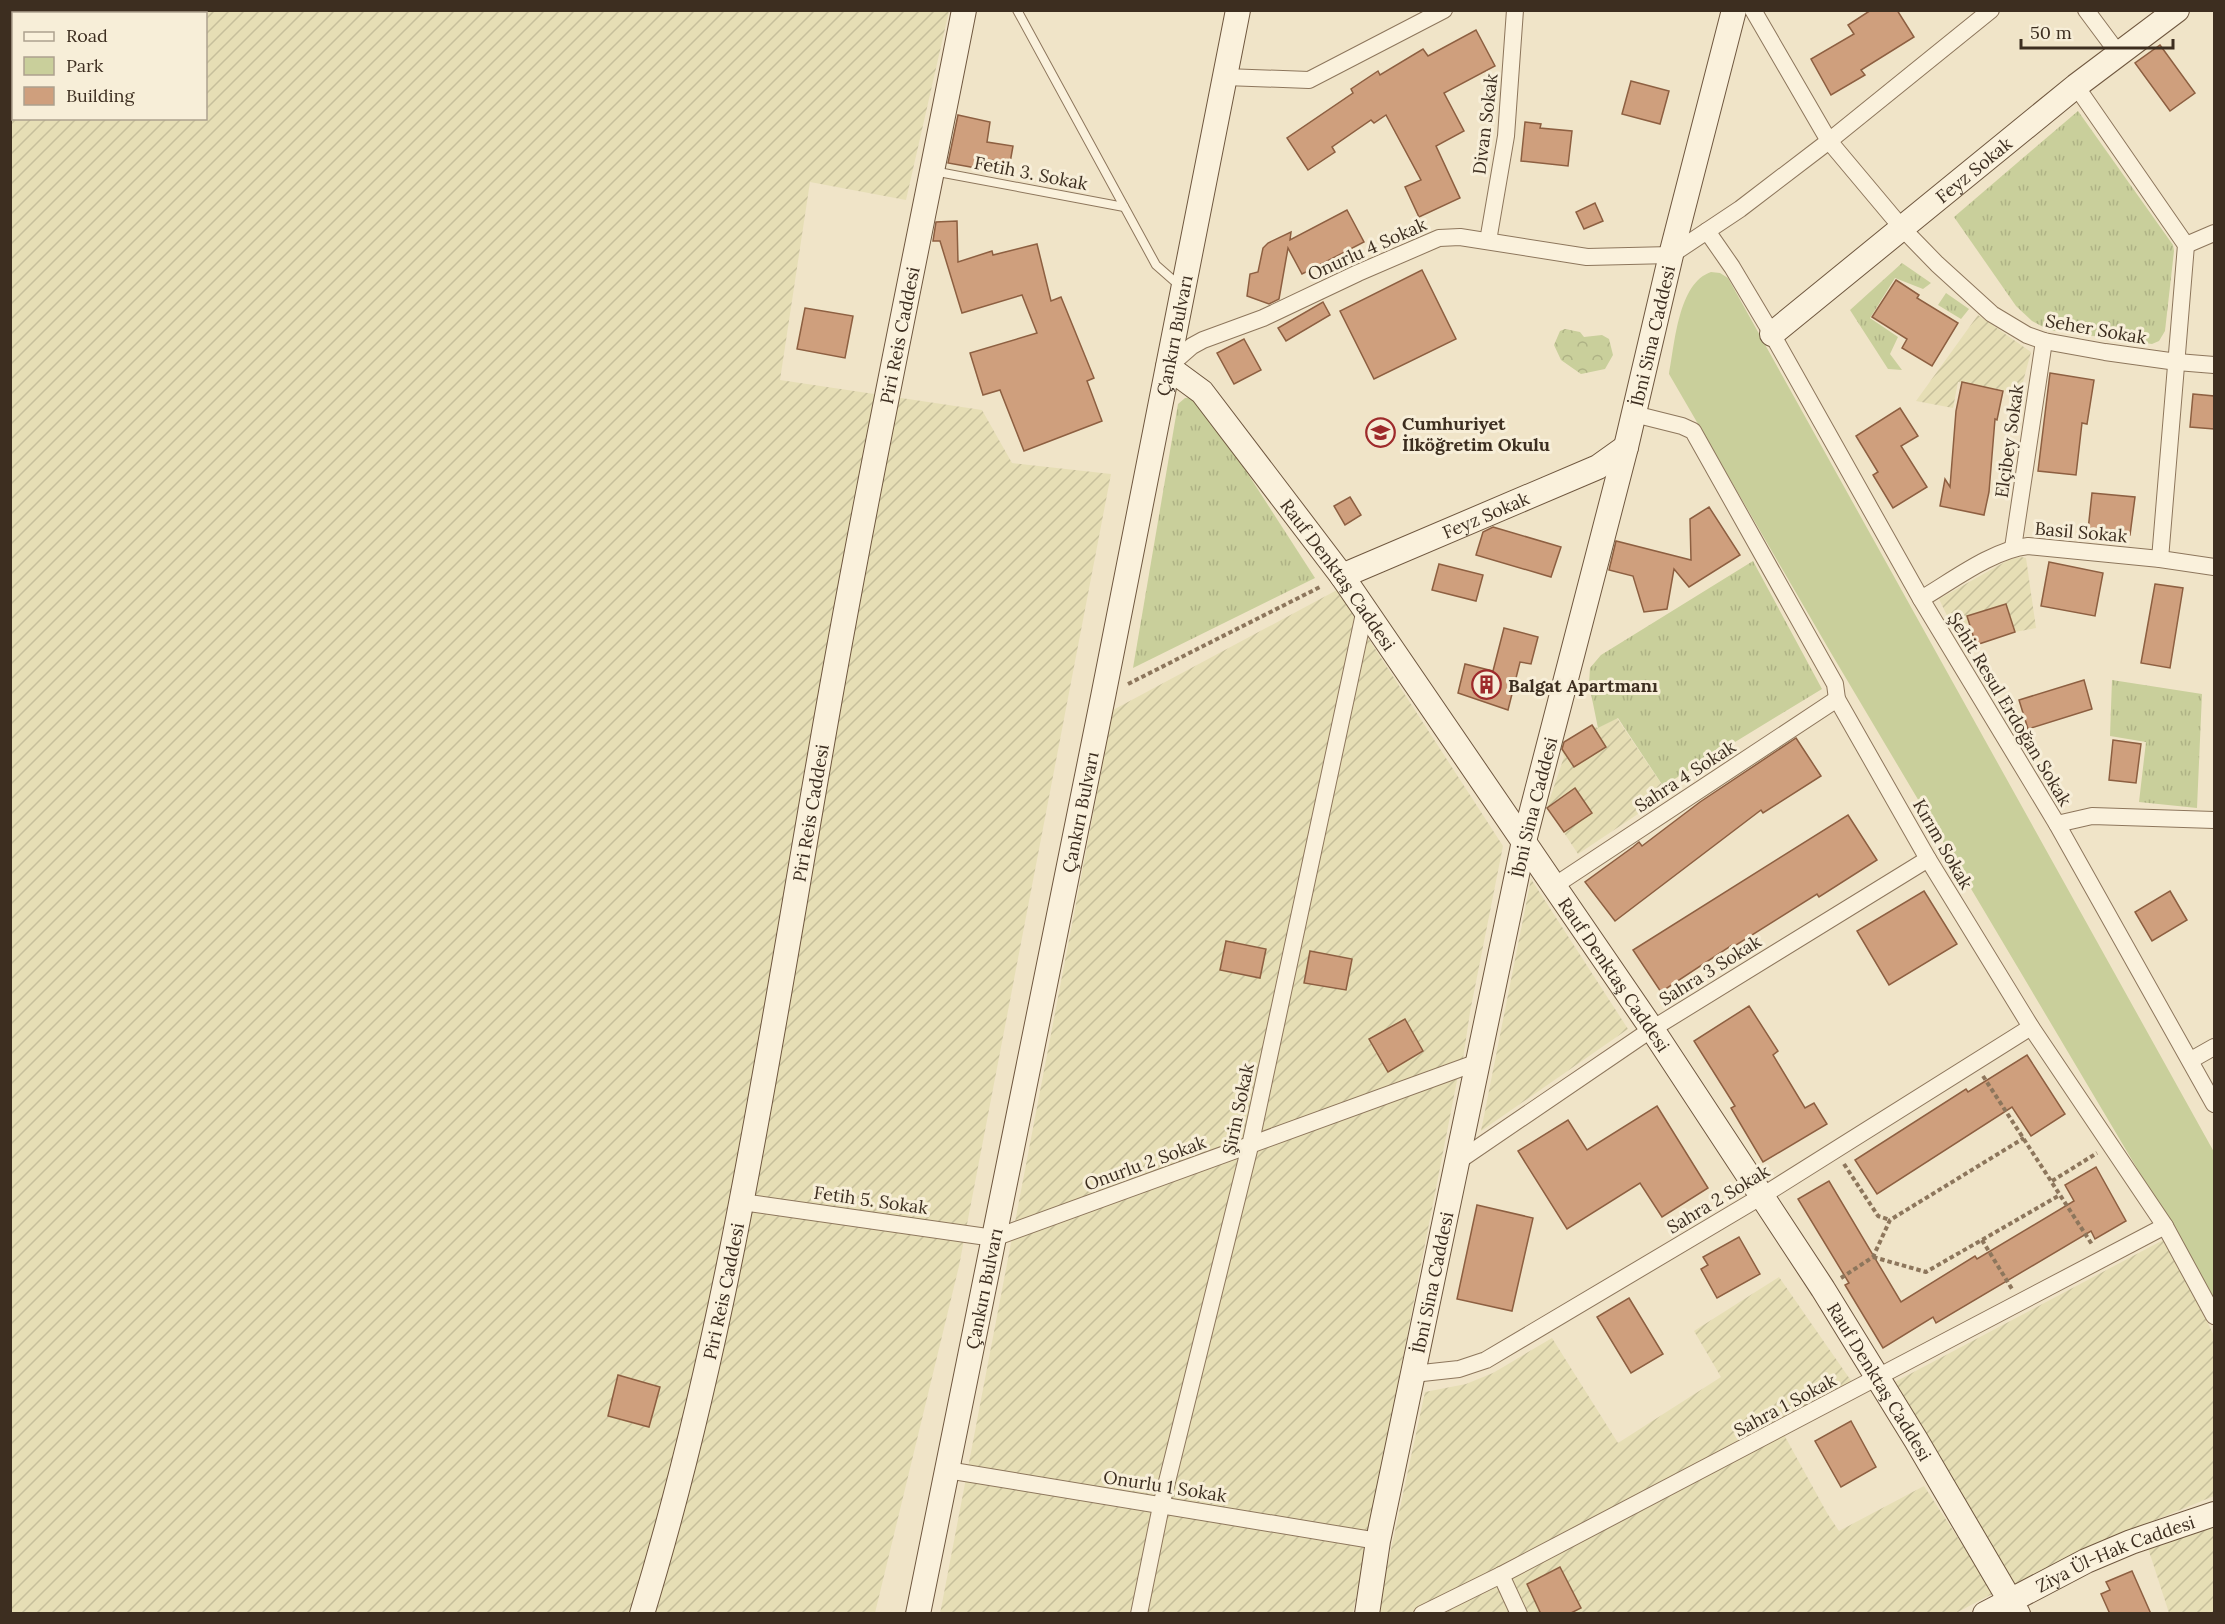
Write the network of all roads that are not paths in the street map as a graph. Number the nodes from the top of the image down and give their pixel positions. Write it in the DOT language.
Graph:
graph roads {
  1 [pos="964,10"];
  2 [pos="1017,10"];
  3 [pos="1238,10"];
  4 [pos="1444,10"];
  5 [pos="1515,10"];
  6 [pos="1734,10"];
  7 [pos="1753,10"];
  8 [pos="1991,10"];
  9 [pos="2086,10"];
  10 [pos="2177,10"];
  11 [pos="2118,53"];
  12 [pos="1225,77"];
  13 [pos="2076,86"];
  14 [pos="1829,141"];
  15 [pos="932,171"];
  16 [pos="1124,207"];
  17 [pos="1902,228"];
  18 [pos="1707,231"];
  19 [pos="2214,233"];
  20 [pos="1488,241"];
  21 [pos="2186,245"];
  22 [pos="1671,255"];
  23 [pos="1184,289"];
  24 [pos="1772,334"];
  25 [pos="2044,341"];
  26 [pos="2177,362"];
  27 [pos="2214,365"];
  28 [pos="1168,367"];
  29 [pos="1634,414"];
  30 [pos="1626,447"];
  31 [pos="2013,548"];
  32 [pos="2160,559"];
  33 [pos="2214,567"];
  34 [pos="1342,576"];
  35 [pos="1921,599"];
  36 [pos="1365,609"];
  37 [pos="1837,699"];
  38 [pos="2214,820"];
  39 [pos="2057,824"];
  40 [pos="1524,841"];
  41 [pos="1928,859"];
  42 [pos="1554,886"];
  43 [pos="2031,1027"];
  44 [pos="1652,1029"];
  45 [pos="2214,1047"];
  46 [pos="2191,1060"];
  47 [pos="1478,1062"];
  48 [pos="2214,1104"];
  49 [pos="1250,1146"];
  50 [pos="1457,1162"];
  51 [pos="1762,1196"];
  52 [pos="742,1202"];
  53 [pos="2165,1226"];
  54 [pos="994,1238"];
  55 [pos="2214,1316"];
  56 [pos="1413,1374"];
  57 [pos="1878,1378"];
  58 [pos="947,1470"];
  59 [pos="1161,1506"];
  60 [pos="2214,1514"];
  61 [pos="1378,1541"];
  62 [pos="1501,1575"];
  63 [pos="2015,1607"];
  64 [pos="642,1614"];
  65 [pos="918,1614"];
  66 [pos="1139,1614"];
  67 [pos="1367,1614"];
  68 [pos="1422,1614"];
  69 [pos="1519,1614"];
  70 [pos="1985,1614"];
  1 -- 15 [label="street, Piri Reis Caddesi"];
  2 -- 16 [label="lane"];
  3 -- 12 [label="street, Çankırı Bulvarı"];
  4 -- 12 [label="street"];
  5 -- 20 [label="street, Divan Sokak"];
  6 -- 22 [label="street, İbni Sina Caddesi"];
  7 -- 14 [label="street, Seher Sokak"];
  8 -- 14 [label="street"];
  9 -- 11 [label="street"];
  10 -- 11 [label="street, Feyz Sokak"];
  11 -- 13 [label="street, Feyz Sokak"];
  12 -- 23 [label="street, Çankırı Bulvarı"];
  13 -- 17 [label="street, Feyz Sokak"];
  13 -- 21 [label="street"];
  14 -- 17 [label="street, Seher Sokak"];
  14 -- 18 [label="street"];
  15 -- 16 [label="lane, Fetih 3. Sokak"];
  15 -- 52 [label="street, Piri Reis Caddesi"];
  16 -- 23 [label="lane"];
  17 -- 24 [label="street, Feyz Sokak"];
  17 -- 25 [label="street, Seher Sokak"];
  18 -- 22 [label="street"];
  18 -- 24 [label="street, Şehit Resul Erdoğan Sokak"];
  19 -- 21 [label="street"];
  20 -- 22 [label="street, Onurlu 4 Sokak"];
  20 -- 28 [label="street, Onurlu 4 Sokak"];
  21 -- 26 [label="street"];
  22 -- 29 [label="street, İbni Sina Caddesi"];
  23 -- 28 [label="street, Çankırı Bulvarı"];
  24 -- 35 [label="street, Şehit Resul Erdoğan Sokak"];
  25 -- 26 [label="street, Seher Sokak"];
  25 -- 31 [label="street, Elçibey Sokak"];
  26 -- 27 [label="street, Seher Sokak"];
  26 -- 32 [label="street"];
  28 -- 34 [label="street, Rauf Denktaş Caddesi"];
  28 -- 54 [label="street, Çankırı Bulvarı"];
  29 -- 30 [label="street, İbni Sina Caddesi"];
  29 -- 37 [label="street, Kırım Sokak"];
  30 -- 34 [label="street, Feyz Sokak"];
  30 -- 40 [label="street, İbni Sina Caddesi"];
  31 -- 32 [label="street, Basil Sokak"];
  31 -- 35 [label="street, Basil Sokak"];
  32 -- 33 [label="street, Basil Sokak"];
  34 -- 36 [label="street, Rauf Denktaş Caddesi"];
  35 -- 39 [label="street, Şehit Resul Erdoğan Sokak"];
  36 -- 40 [label="street, Rauf Denktaş Caddesi"];
  36 -- 49 [label="street, Şirin Sokak"];
  37 -- 41 [label="street, Kırım Sokak"];
  37 -- 42 [label="street, Sahra 4 Sokak"];
  38 -- 39 [label="street"];
  39 -- 46 [label="street, Şehit Resul Erdoğan Sokak"];
  40 -- 42 [label="street, Rauf Denktaş Caddesi"];
  40 -- 47 [label="street, İbni Sina Caddesi"];
  41 -- 43 [label="street, Kırım Sokak"];
  41 -- 44 [label="street, Sahra 3 Sokak"];
  42 -- 44 [label="street, Rauf Denktaş Caddesi"];
  43 -- 51 [label="street, Sahra 2 Sokak"];
  43 -- 53 [label="street, Kırım Sokak"];
  44 -- 50 [label="street, Sahra 3 Sokak"];
  44 -- 51 [label="street, Rauf Denktaş Caddesi"];
  45 -- 46 [label="street"];
  46 -- 48 [label="street, Şehit Resul Erdoğan Sokak"];
  47 -- 49 [label="street, Onurlu 2 Sokak"];
  47 -- 50 [label="street, İbni Sina Caddesi"];
  49 -- 54 [label="street, Onurlu 2 Sokak"];
  49 -- 59 [label="street, Şirin Sokak"];
  50 -- 56 [label="street, İbni Sina Caddesi"];
  51 -- 56 [label="street, Sahra 2 Sokak"];
  51 -- 57 [label="street, Rauf Denktaş Caddesi"];
  52 -- 54 [label="street, Fetih 5. Sokak"];
  52 -- 64 [label="street, Piri Reis Caddesi"];
  53 -- 55 [label="street, Kırım Sokak"];
  53 -- 57 [label="street, Sahra 1 Sokak"];
  54 -- 58 [label="street, Çankırı Bulvarı"];
  56 -- 61 [label="street, İbni Sina Caddesi"];
  57 -- 62 [label="street, Sahra 1 Sokak"];
  57 -- 63 [label="street, Rauf Denktaş Caddesi"];
  58 -- 59 [label="street, Onurlu 1 Sokak"];
  58 -- 65 [label="street, Çankırı Bulvarı"];
  59 -- 61 [label="street, Onurlu 1 Sokak"];
  59 -- 66 [label="street, Şirin Sokak"];
  60 -- 63 [label="street, Ziya Ül-Hak Caddesi"];
  61 -- 67 [label="street, İbni Sina Caddesi"];
  62 -- 68 [label="street, Sahra 1 Sokak"];
  62 -- 69 [label="street"];
  63 -- 70 [label="street, Ziya Ül-Hak Caddesi"];
}
